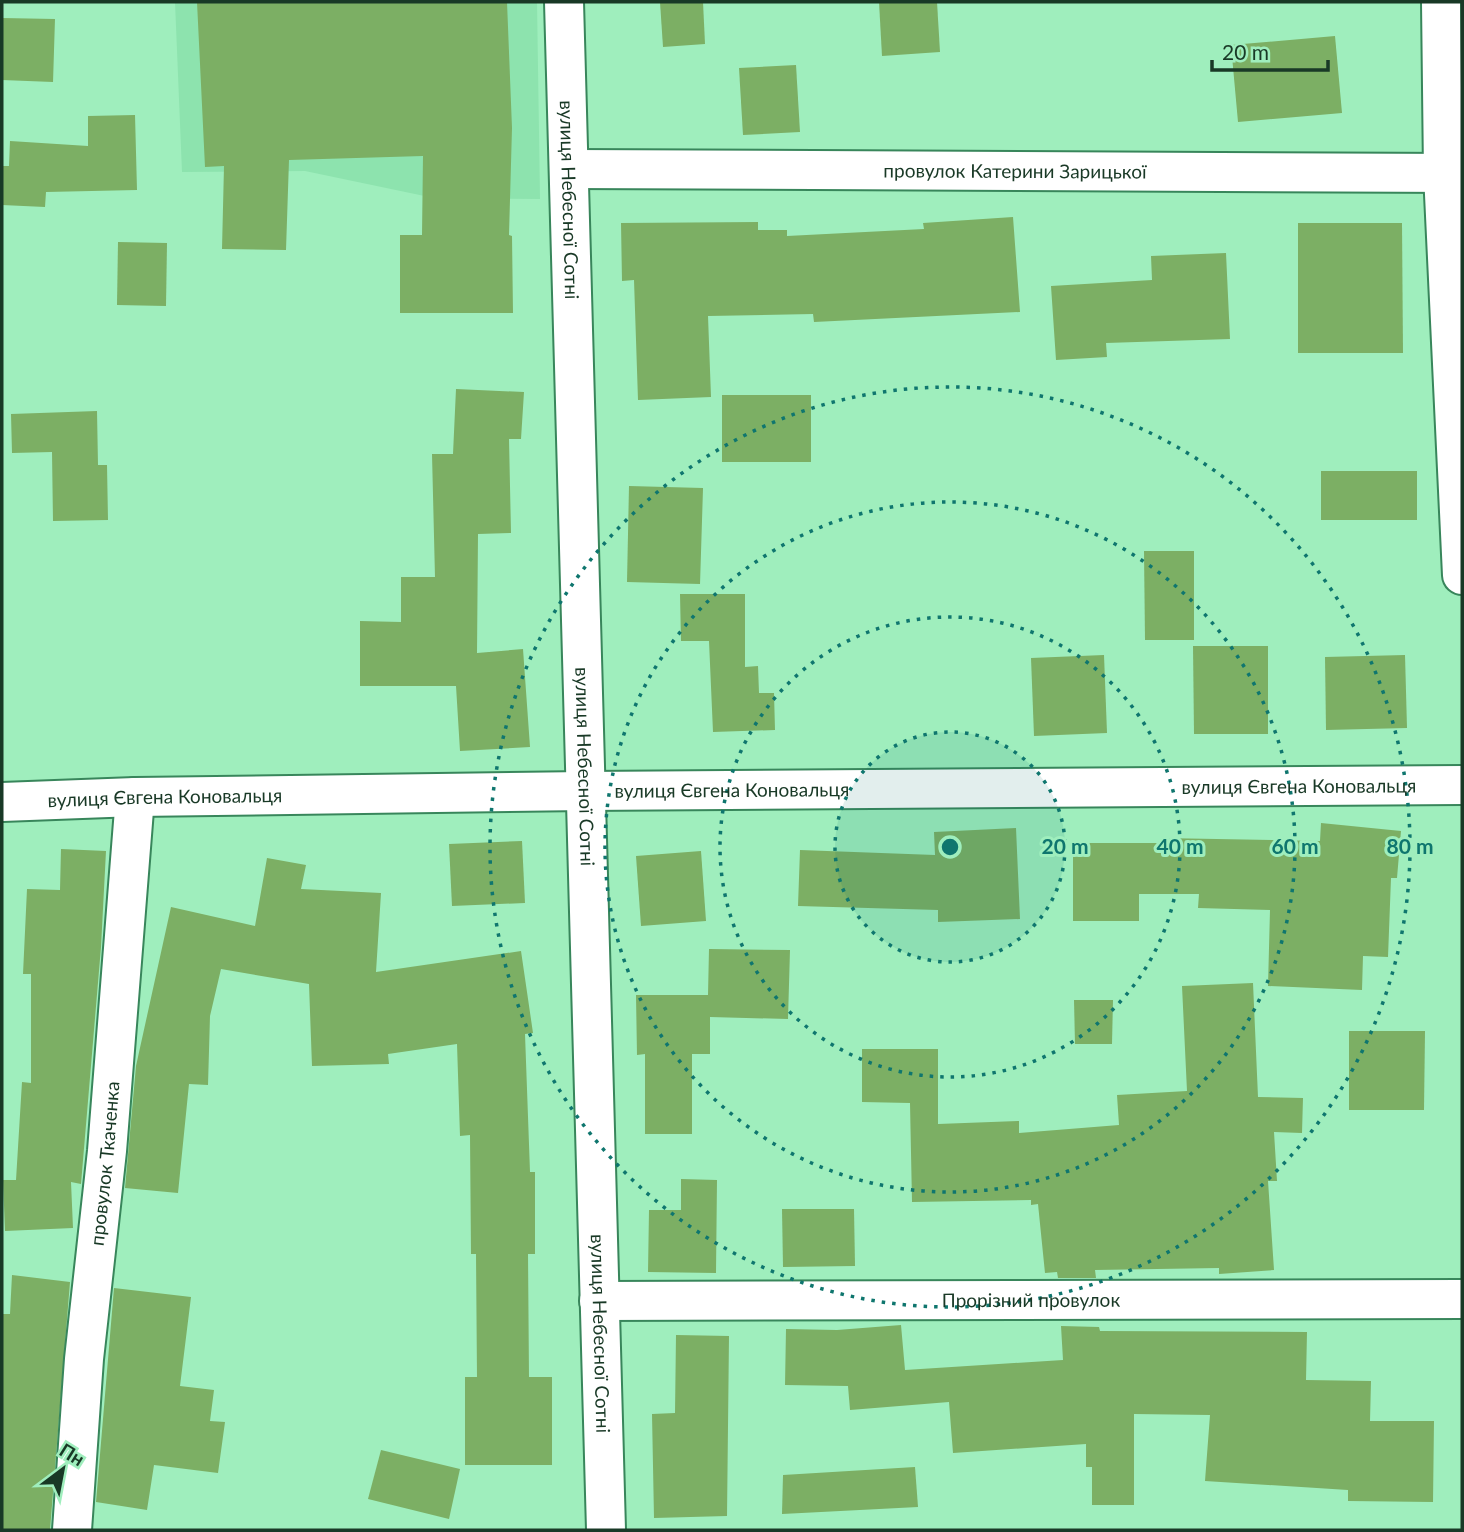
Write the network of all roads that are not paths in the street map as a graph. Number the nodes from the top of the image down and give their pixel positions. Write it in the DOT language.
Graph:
graph roads {
  1 [pos="564,2"];
  2 [pos="1441,2"];
  3 [pos="569,169"];
  4 [pos="1453,173"];
  5 [pos="1462,575"];
  6 [pos="1462,785"];
  7 [pos="584,791"];
  8 [pos="135,797"];
  9 [pos="2,802"];
  10 [pos="1462,1299"];
  11 [pos="599,1301"];
  12 [pos="72,1530"];
  13 [pos="606,1530"];
  1 -- 3 [label="street, вулиця Небесної Сотні"];
  2 -- 4 [label="street"];
  3 -- 4 [label="street, провулок Катерини Зарицької"];
  3 -- 7 [label="street, вулиця Небесної Сотні"];
  4 -- 5 [label="street"];
  6 -- 7 [label="street, вулиця Євгена Коновальця"];
  7 -- 8 [label="street, вулиця Євгена Коновальця"];
  7 -- 11 [label="street, вулиця Небесної Сотні"];
  8 -- 9 [label="street, вулиця Євгена Коновальця"];
  8 -- 12 [label="street, провулок Ткаченка"];
  10 -- 11 [label="street, Прорізний провулок"];
  11 -- 13 [label="street, вулиця Небесної Сотні"];
}
